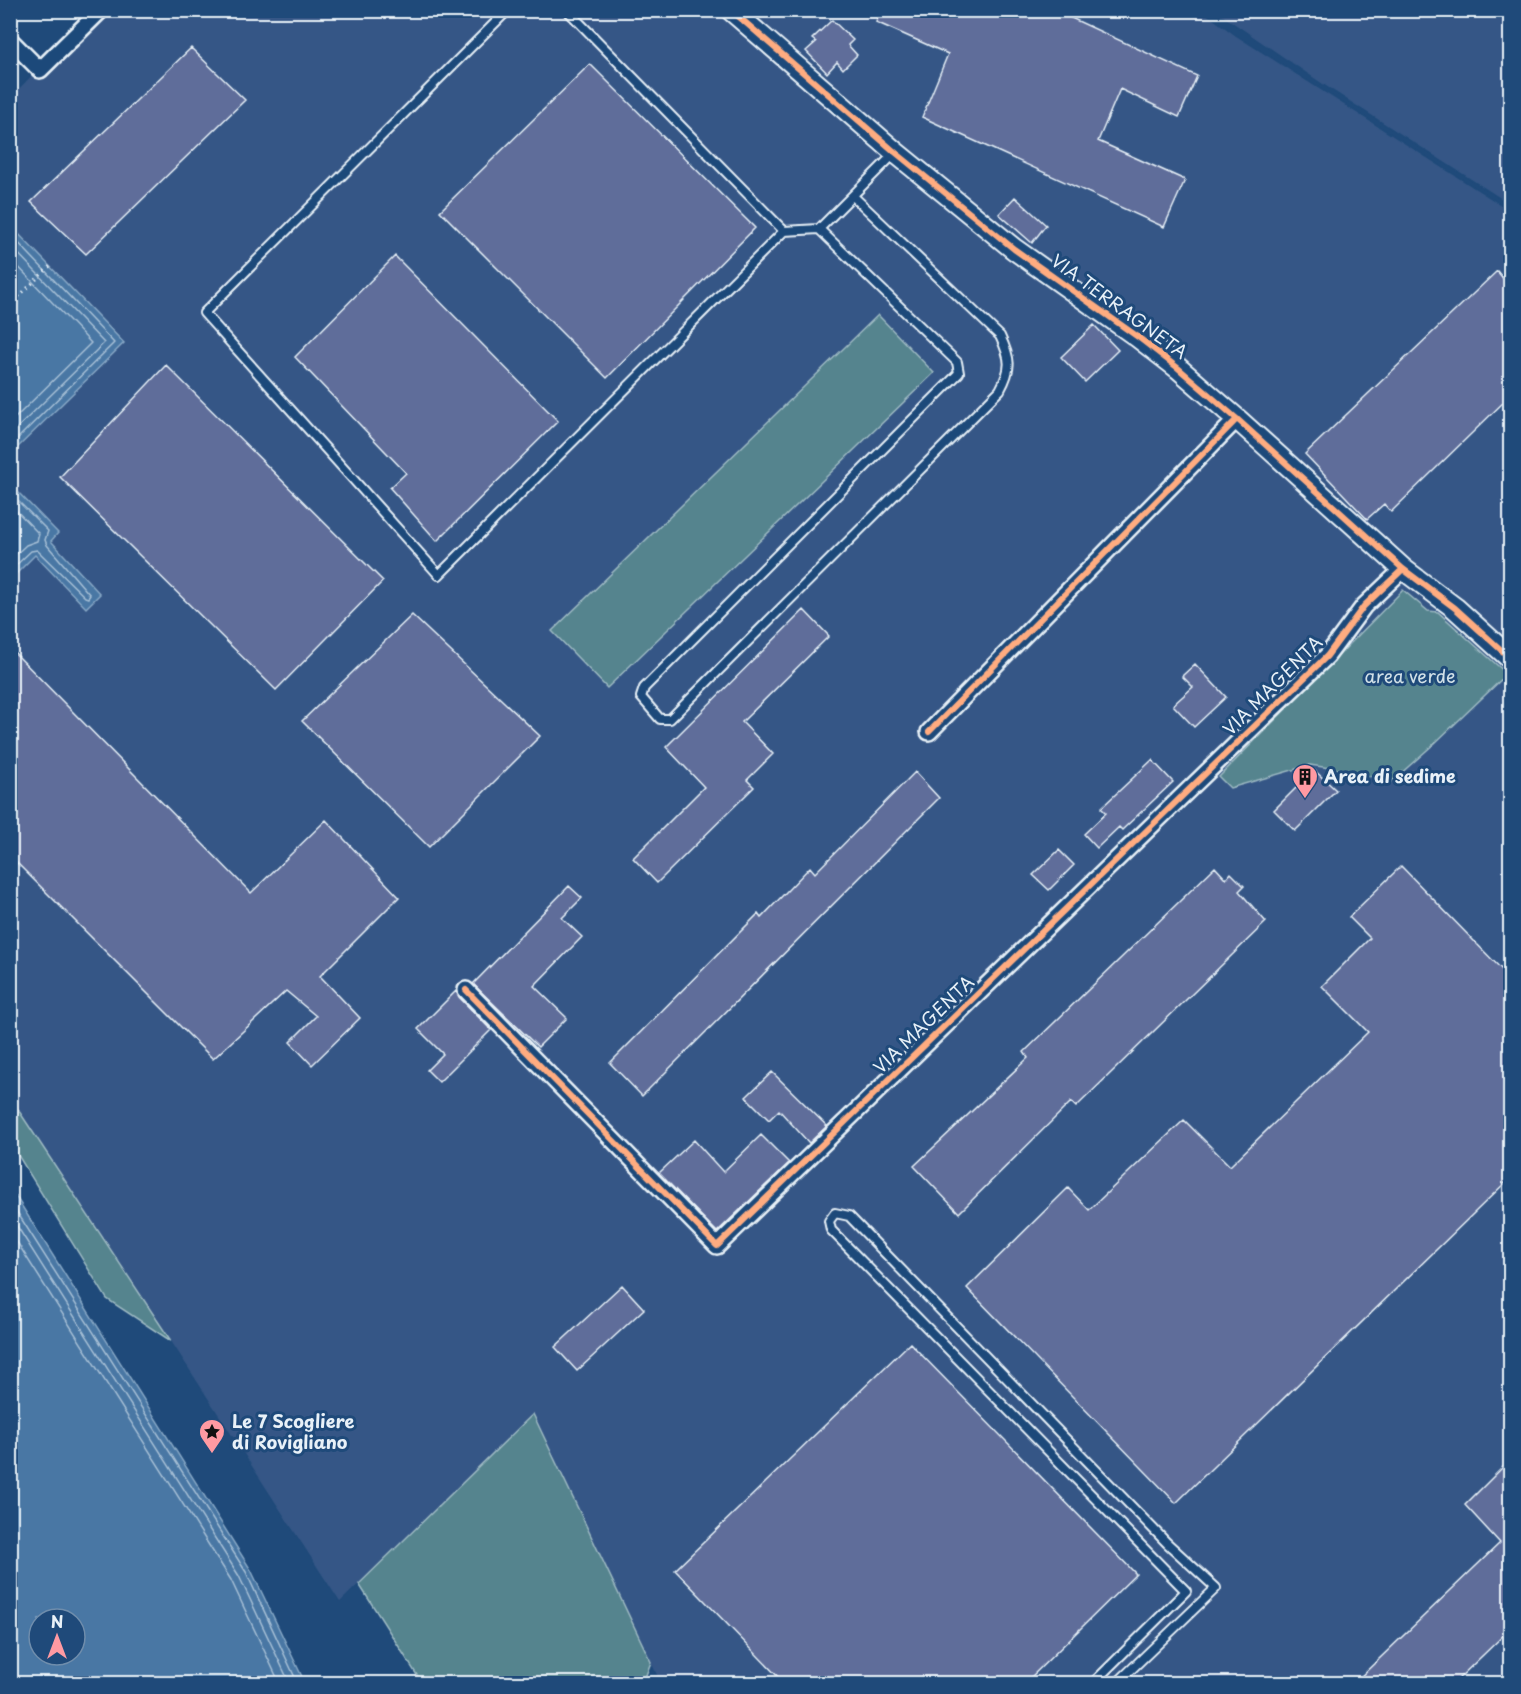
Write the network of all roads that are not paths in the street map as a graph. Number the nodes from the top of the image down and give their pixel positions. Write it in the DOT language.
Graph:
graph roads {
  1 [pos="101,10"];
  2 [pos="508,10"];
  3 [pos="567,10"];
  4 [pos="731,10"];
  5 [pos="10,40"];
  6 [pos="896,152"];
  7 [pos="853,196"];
  8 [pos="819,229"];
  9 [pos="784,231"];
  10 [pos="1237,419"];
  11 [pos="1403,569"];
  12 [pos="1510,658"];
  13 [pos="929,732"];
  14 [pos="466,990"];
  15 [pos="1092,1683"];
  16 [pos="1116,1683"];
  1 -- 5 [label="street"];
  2 -- 9 [label="lane"];
  3 -- 9 [label="lane"];
  4 -- 6 [label="street, VIA TERRAGNETA"];
  6 -- 7 [label="lane"];
  6 -- 10 [label="street, VIA TERRAGNETA"];
  7 -- 8 [label="lane"];
  7 -- 8 [label="lane"];
  8 -- 9 [label="lane"];
  10 -- 11 [label="street, VIA TERRAGNETA"];
  10 -- 13 [label="street"];
  11 -- 12 [label="street, VIA TERRAGNETA"];
  11 -- 14 [label="street, VIA MAGENTA"];
  15 -- 16 [label="lane"];
}
